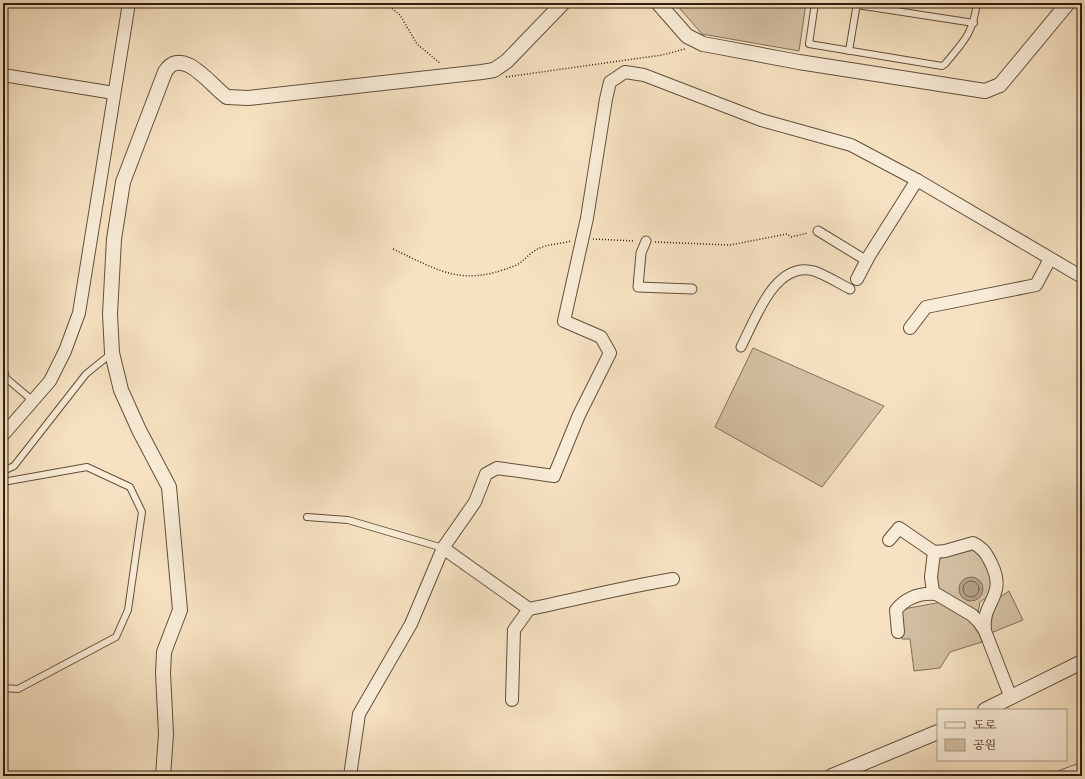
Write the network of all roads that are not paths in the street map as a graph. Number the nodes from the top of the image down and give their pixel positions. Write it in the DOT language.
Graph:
graph roads {
  1 [pos="129,3"];
  2 [pos="563,3"];
  3 [pos="658,3"];
  4 [pos="815,3"];
  5 [pos="977,3"];
  6 [pos="1068,3"];
  7 [pos="857,4"];
  8 [pos="974,24"];
  9 [pos="850,51"];
  10 [pos="3,75"];
  11 [pos="114,93"];
  12 [pos="917,180"];
  13 [pos="818,231"];
  14 [pos="646,241"];
  15 [pos="1050,259"];
  16 [pos="867,261"];
  17 [pos="1082,276"];
  18 [pos="857,279"];
  19 [pos="692,288"];
  20 [pos="850,289"];
  21 [pos="910,328"];
  22 [pos="741,347"];
  23 [pos="112,353"];
  24 [pos="3,366"];
  25 [pos="34,401"];
  26 [pos="4,435"];
  27 [pos="3,471"];
  28 [pos="3,482"];
  29 [pos="306,517"];
  30 [pos="889,540"];
  31 [pos="443,548"];
  32 [pos="934,552"];
  33 [pos="673,579"];
  34 [pos="935,594"];
  35 [pos="529,608"];
  36 [pos="985,631"];
  37 [pos="898,632"];
  38 [pos="1082,662"];
  39 [pos="3,688"];
  40 [pos="1011,698"];
  41 [pos="512,700"];
  42 [pos="987,709"];
  43 [pos="937,732"];
  44 [pos="1082,769"];
  45 [pos="163,776"];
  46 [pos="350,776"];
  47 [pos="832,776"];
  48 [pos="1064,776"];
  1 -- 11 [label="street"];
  2 -- 23 [label="street"];
  3 -- 6 [label="street"];
  4 -- 9 [label="lane"];
  5 -- 8 [label="lane"];
  7 -- 8 [label="lane"];
  7 -- 9 [label="lane"];
  8 -- 9 [label="lane"];
  10 -- 11 [label="street"];
  11 -- 25 [label="street"];
  12 -- 15 [label="street"];
  12 -- 16 [label="street"];
  12 -- 31 [label="street"];
  13 -- 16 [label="street"];
  14 -- 19 [label="street"];
  15 -- 17 [label="street"];
  15 -- 21 [label="street"];
  16 -- 18 [label="street"];
  20 -- 22 [label="street"];
  23 -- 27 [label="lane"];
  23 -- 45 [label="street"];
  24 -- 25 [label="lane"];
  25 -- 26 [label="street"];
  28 -- 39 [label="lane"];
  29 -- 31 [label="lane"];
  30 -- 32 [label="street"];
  31 -- 35 [label="street"];
  31 -- 46 [label="street"];
  32 -- 34 [label="street"];
  32 -- 36 [label="street"];
  33 -- 35 [label="street"];
  34 -- 36 [label="street"];
  34 -- 37 [label="street"];
  35 -- 41 [label="street"];
  36 -- 40 [label="street"];
  38 -- 40 [label="street"];
  40 -- 42 [label="street"];
  43 -- 47 [label="street"];
  44 -- 48 [label="street"];
}
